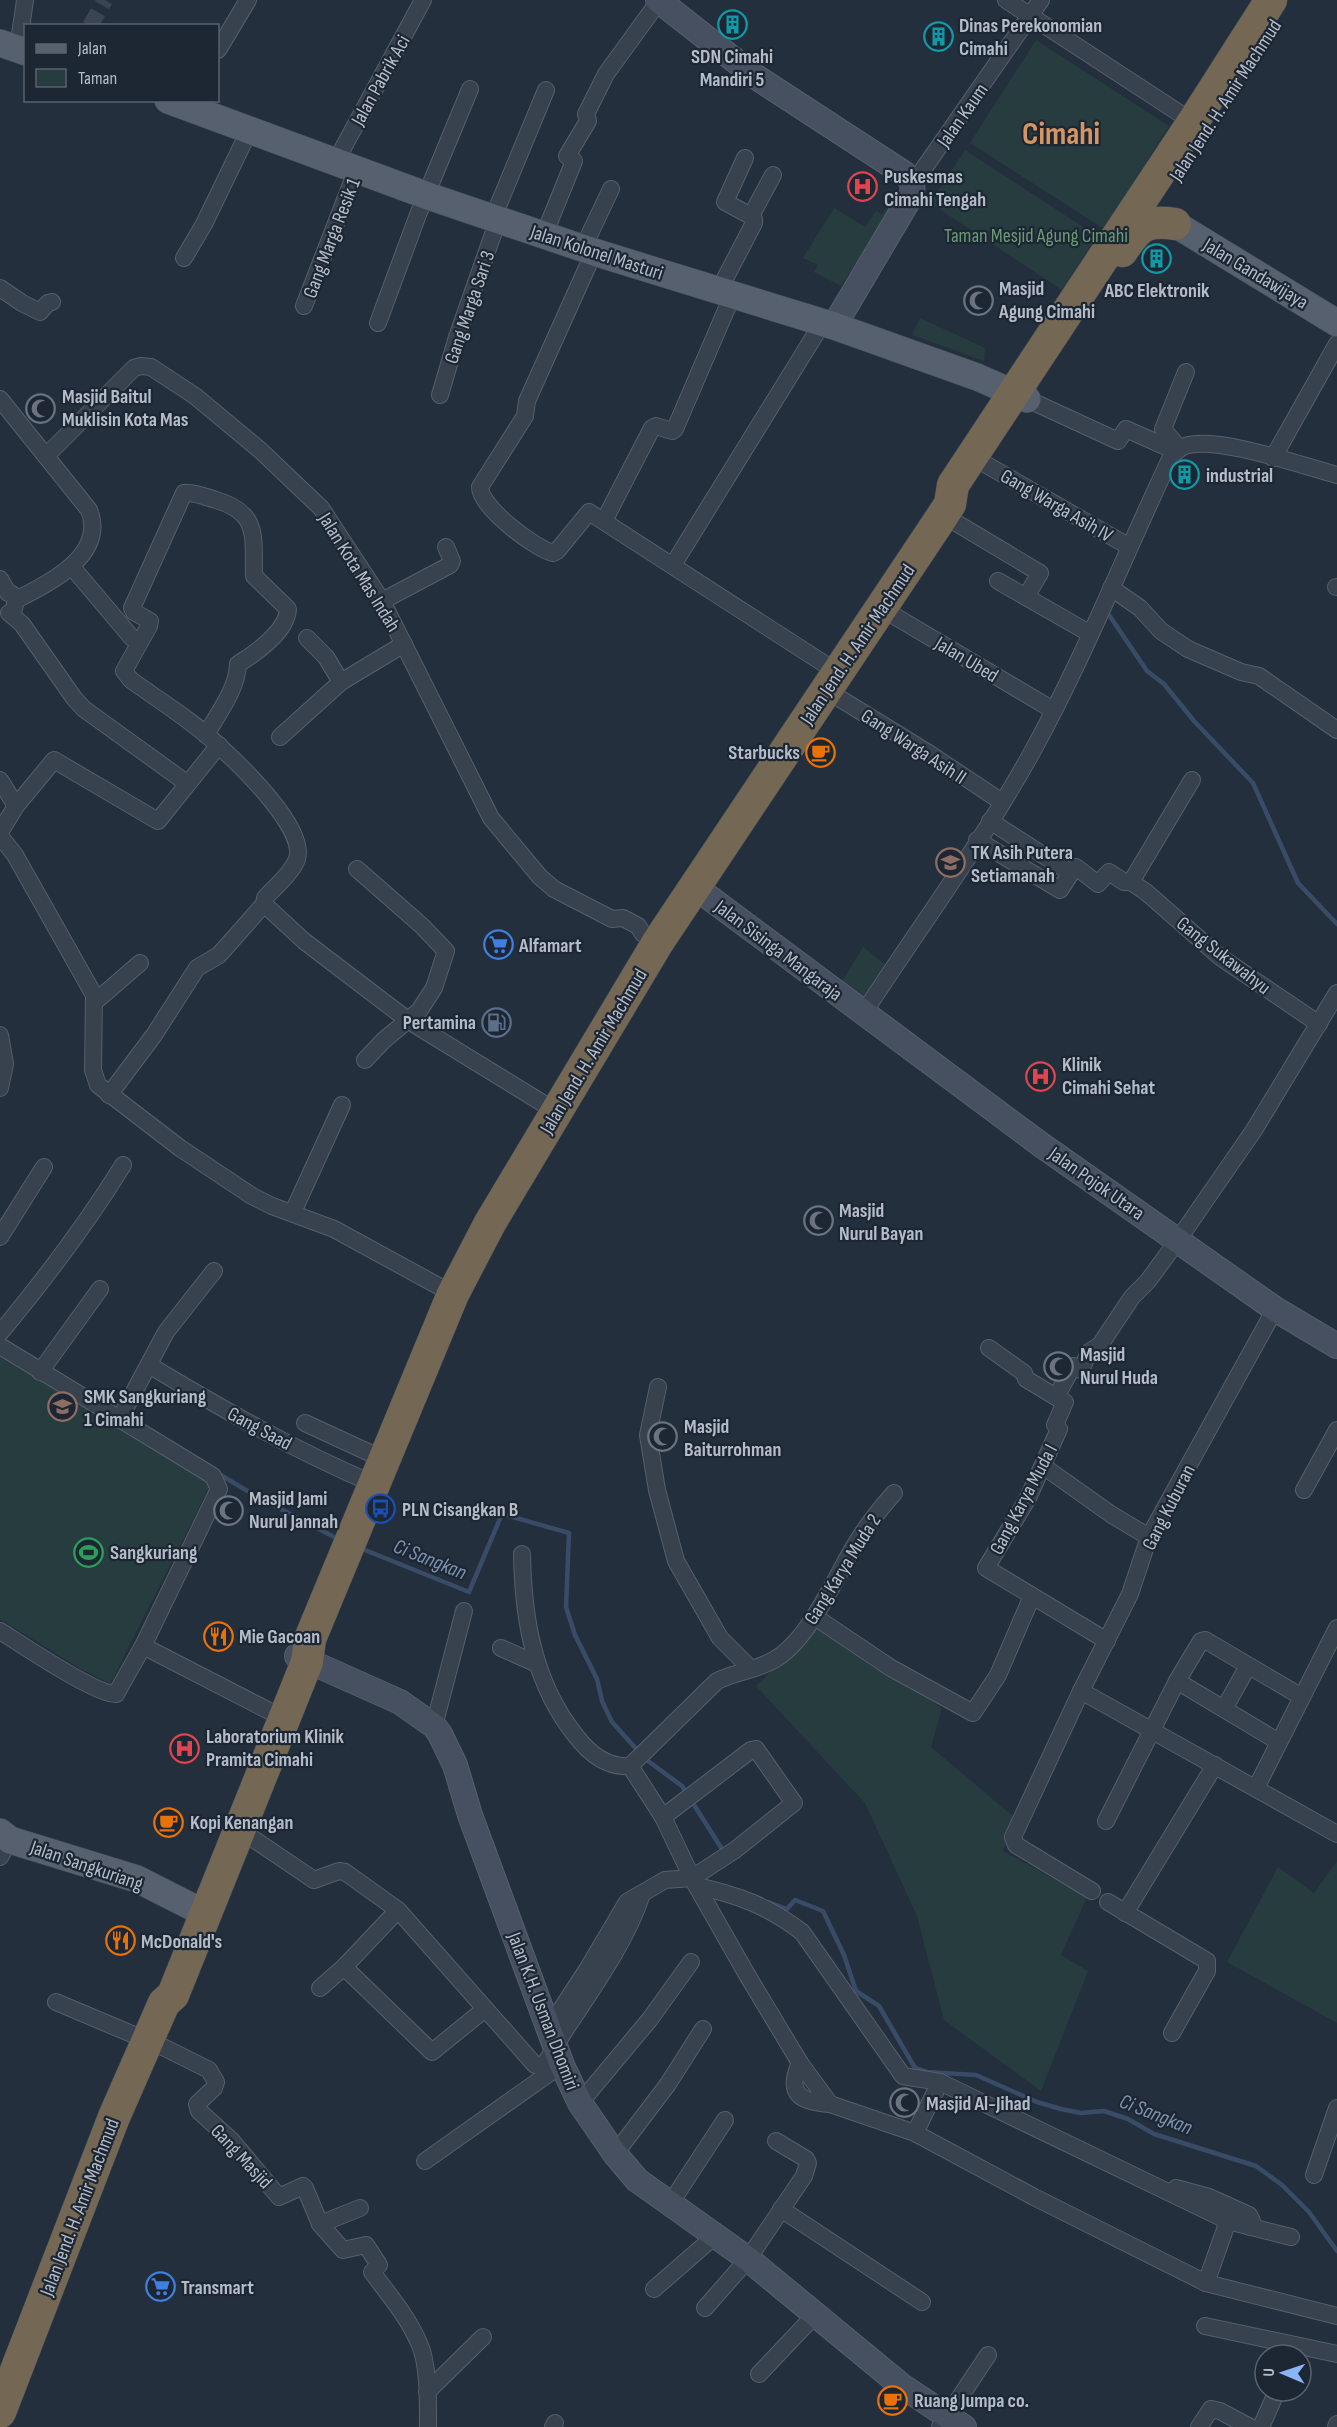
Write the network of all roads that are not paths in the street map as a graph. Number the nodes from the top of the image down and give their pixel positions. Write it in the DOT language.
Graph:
graph roads {
  1 [pos="25,0"];
  2 [pos="248,0"];
  3 [pos="423,0"];
  4 [pos="659,0"];
  5 [pos="1006,0"];
  6 [pos="1041,0"];
  7 [pos="1271,0"];
  8 [pos="1290,0"];
  9 [pos="1030,16"];
  10 [pos="14,48"];
  11 [pos="219,48"];
  12 [pos="470,89"];
  13 [pos="546,90"];
  14 [pos="184,103"];
  15 [pos="1193,122"];
  16 [pos="249,131"];
  17 [pos="745,158"];
  18 [pos="347,165"];
  19 [pos="773,175"];
  20 [pos="913,184"];
  21 [pos="611,189"];
  22 [pos="428,196"];
  23 [pos="751,216"];
  24 [pos="496,223"];
  25 [pos="1175,224"];
  26 [pos="544,235"];
  27 [pos="589,257"];
  28 [pos="184,258"];
  29 [pos="0,288"];
  30 [pos="727,300"];
  31 [pos="52,302"];
  32 [pos="304,306"];
  33 [pos="378,323"];
  34 [pos="1337,323"];
  35 [pos="828,324"];
  36 [pos="1337,344"];
  37 [pos="1186,372"];
  38 [pos="440,395"];
  39 [pos="1021,395"];
  40 [pos="0,399"];
  41 [pos="1172,447"];
  42 [pos="46,456"];
  43 [pos="1273,458"];
  44 [pos="1337,475"];
  45 [pos="963,486"];
  46 [pos="604,520"];
  47 [pos="1128,546"];
  48 [pos="446,547"];
  49 [pos="673,565"];
  50 [pos="72,567"];
  51 [pos="998,581"];
  52 [pos="1111,588"];
  53 [pos="1026,597"];
  54 [pos="382,601"];
  55 [pos="8,605"];
  56 [pos="880,608"];
  57 [pos="1089,633"];
  58 [pos="132,638"];
  59 [pos="307,638"];
  60 [pos="404,644"];
  61 [pos="831,681"];
  62 [pos="341,682"];
  63 [pos="1053,710"];
  64 [pos="1337,730"];
  65 [pos="280,737"];
  66 [pos="212,740"];
  67 [pos="181,779"];
  68 [pos="0,780"];
  69 [pos="1192,780"];
  70 [pos="1002,802"];
  71 [pos="16,806"];
  72 [pos="990,821"];
  73 [pos="0,834"];
  74 [pos="977,840"];
  75 [pos="357,869"];
  76 [pos="1071,873"];
  77 [pos="1131,882"];
  78 [pos="695,887"];
  79 [pos="264,904"];
  80 [pos="651,938"];
  81 [pos="140,963"];
  82 [pos="1337,993"];
  83 [pos="96,1001"];
  84 [pos="863,1014"];
  85 [pos="410,1021"];
  86 [pos="1319,1024"];
  87 [pos="0,1035"];
  88 [pos="365,1060"];
  89 [pos="0,1088"];
  90 [pos="110,1095"];
  91 [pos="342,1105"];
  92 [pos="557,1112"];
  93 [pos="123,1165"];
  94 [pos="44,1167"];
  95 [pos="293,1212"];
  96 [pos="0,1237"];
  97 [pos="1178,1240"];
  98 [pos="214,1271"];
  99 [pos="100,1289"];
  100 [pos="453,1294"];
  101 [pos="1275,1309"];
  102 [pos="0,1333"];
  103 [pos="0,1346"];
  104 [pos="1337,1346"];
  105 [pos="989,1348"];
  106 [pos="149,1365"];
  107 [pos="40,1372"];
  108 [pos="658,1387"];
  109 [pos="1056,1396"];
  110 [pos="121,1418"];
  111 [pos="305,1423"];
  112 [pos="1337,1430"];
  113 [pos="1043,1466"];
  114 [pos="380,1472"];
  115 [pos="1304,1490"];
  116 [pos="894,1492"];
  117 [pos="1149,1537"];
  118 [pos="522,1554"];
  119 [pos="1032,1596"];
  120 [pos="464,1611"];
  121 [pos="814,1617"];
  122 [pos="1337,1628"];
  123 [pos="0,1631"];
  124 [pos="1107,1641"];
  125 [pos="142,1646"];
  126 [pos="501,1648"];
  127 [pos="305,1652"];
  128 [pos="537,1664"];
  129 [pos="1248,1666"];
  130 [pos="750,1668"];
  131 [pos="1177,1681"];
  132 [pos="1081,1691"];
  133 [pos="1302,1697"];
  134 [pos="1224,1708"];
  135 [pos="273,1713"];
  136 [pos="434,1726"];
  137 [pos="1152,1731"];
  138 [pos="1279,1742"];
  139 [pos="639,1756"];
  140 [pos="1215,1765"];
  141 [pos="1256,1788"];
  142 [pos="663,1817"];
  143 [pos="1106,1821"];
  144 [pos="240,1830"];
  145 [pos="1337,1834"];
  146 [pos="3,1843"];
  147 [pos="694,1882"];
  148 [pos="1092,1891"];
  149 [pos="1108,1902"];
  150 [pos="398,1910"];
  151 [pos="201,1912"];
  152 [pos="1125,1913"];
  153 [pos="691,1962"];
  154 [pos="344,1967"];
  155 [pos="320,1988"];
  156 [pos="56,2002"];
  157 [pos="485,2009"];
  158 [pos="703,2029"];
  159 [pos="1172,2033"];
  160 [pos="147,2041"];
  161 [pos="555,2045"];
  162 [pos="940,2082"];
  163 [pos="580,2103"];
  164 [pos="1337,2108"];
  165 [pos="725,2120"];
  166 [pos="915,2133"];
  167 [pos="776,2141"];
  168 [pos="615,2154"];
  169 [pos="425,2161"];
  170 [pos="1314,2175"];
  171 [pos="1146,2181"];
  172 [pos="670,2204"];
  173 [pos="360,2208"];
  174 [pos="781,2209"];
  175 [pos="1228,2221"];
  176 [pos="320,2224"];
  177 [pos="1250,2226"];
  178 [pos="716,2235"];
  179 [pos="1291,2236"];
  180 [pos="747,2259"];
  181 [pos="1206,2283"];
  182 [pos="654,2289"];
  183 [pos="922,2302"];
  184 [pos="705,2308"];
  185 [pos="814,2316"];
  186 [pos="1337,2316"];
  187 [pos="1205,2326"];
  188 [pos="483,2337"];
  189 [pos="1269,2343"];
  190 [pos="1313,2352"];
  191 [pos="1337,2354"];
  192 [pos="988,2355"];
  193 [pos="759,2374"];
  194 [pos="427,2392"];
  195 [pos="1272,2403"];
  196 [pos="0,2412"];
  197 [pos="951,2424"];
  198 [pos="428,2427"];
  199 [pos="1199,2427"];
  200 [pos="1250,2427"];
  201 [pos="1261,2427"];
  1 -- 10 [label="street"];
  2 -- 11 [label="street"];
  3 -- 18 [label="street, Jalan Pabrik Aci"];
  4 -- 20 [label="main road"];
  4 -- 26 [label="street"];
  5 -- 9 [label="street"];
  6 -- 9 [label="street, Jalan Kaum"];
  7 -- 15 [label="highway, Jalan Jend. H. Amir Machmud"];
  8 -- 25 [label="highway, Jalan Jend. H. Amir Machmud"];
  9 -- 15 [label="street"];
  9 -- 20 [label="street, Jalan Kaum"];
  12 -- 22 [label="street"];
  13 -- 24 [label="street, Gang Marga Sari 3"];
  14 -- 16 [label="main road, Jalan Kolonel Masturi"];
  15 -- 39 [label="highway, Jalan Jend. H. Amir Machmud"];
  16 -- 18 [label="main road, Jalan Kolonel Masturi"];
  16 -- 28 [label="street"];
  17 -- 23 [label="street"];
  18 -- 22 [label="main road, Jalan Kolonel Masturi"];
  18 -- 32 [label="street, Gang Marga Resik 1"];
  19 -- 23 [label="street"];
  20 -- 35 [label="main road"];
  21 -- 27 [label="street"];
  22 -- 24 [label="main road, Jalan Kolonel Masturi"];
  22 -- 33 [label="street"];
  23 -- 30 [label="street"];
  24 -- 26 [label="main road, Jalan Kolonel Masturi"];
  24 -- 38 [label="street, Gang Marga Sari 3"];
  25 -- 34 [label="main road, Jalan Gandawijaya"];
  25 -- 39 [label="highway, Jalan Jend. H. Amir Machmud"];
  26 -- 27 [label="main road, Jalan Kolonel Masturi"];
  27 -- 30 [label="main road, Jalan Kolonel Masturi"];
  27 -- 46 [label="street"];
  29 -- 31 [label="street"];
  30 -- 35 [label="main road, Jalan Kolonel Masturi"];
  30 -- 46 [label="street"];
  35 -- 39 [label="main road, Jalan Kolonel Masturi"];
  35 -- 49 [label="street"];
  36 -- 43 [label="street"];
  37 -- 41 [label="street"];
  39 -- 41 [label="street"];
  39 -- 45 [label="highway, Jalan Jend. H. Amir Machmud"];
  40 -- 42 [label="street"];
  41 -- 43 [label="street"];
  41 -- 47 [label="street"];
  42 -- 50 [label="street"];
  42 -- 54 [label="street, Jalan Kota Mas Indah"];
  43 -- 44 [label="street"];
  45 -- 47 [label="street, Gang Warga Asih IV"];
  45 -- 53 [label="street"];
  45 -- 56 [label="highway, Jalan Jend. H. Amir Machmud"];
  46 -- 49 [label="street, Gang Warga Asih II"];
  47 -- 52 [label="street"];
  48 -- 54 [label="street"];
  49 -- 61 [label="street, Gang Warga Asih II"];
  50 -- 55 [label="street"];
  50 -- 58 [label="street"];
  51 -- 53 [label="street"];
  52 -- 57 [label="street"];
  52 -- 64 [label="street"];
  53 -- 57 [label="street"];
  54 -- 60 [label="street, Jalan Kota Mas Indah"];
  55 -- 67 [label="street"];
  56 -- 61 [label="highway, Jalan Jend. H. Amir Machmud"];
  56 -- 63 [label="street, Jalan Ubed"];
  57 -- 63 [label="street"];
  59 -- 62 [label="street"];
  60 -- 62 [label="street"];
  60 -- 80 [label="street, Jalan Kota Mas Indah"];
  61 -- 70 [label="street, Gang Warga Asih II"];
  61 -- 78 [label="highway, Jalan Jend. H. Amir Machmud"];
  62 -- 65 [label="street"];
  63 -- 70 [label="street"];
  66 -- 66 [label="street"];
  66 -- 71 [label="street"];
  66 -- 79 [label="street"];
  68 -- 71 [label="street"];
  69 -- 77 [label="street"];
  70 -- 72 [label="street"];
  71 -- 73 [label="street"];
  72 -- 74 [label="street"];
  72 -- 76 [label="street"];
  73 -- 83 [label="street"];
  74 -- 76 [label="street"];
  74 -- 84 [label="street"];
  75 -- 85 [label="street"];
  76 -- 77 [label="street"];
  77 -- 86 [label="street, Gang Sukawahyu"];
  78 -- 80 [label="highway, Jalan Jend. H. Amir Machmud"];
  78 -- 84 [label="main road, Jalan Sisinga Mangaraja"];
  79 -- 85 [label="street"];
  79 -- 90 [label="street"];
  80 -- 92 [label="highway, Jalan Jend. H. Amir Machmud"];
  81 -- 83 [label="street"];
  82 -- 86 [label="street"];
  83 -- 90 [label="street"];
  84 -- 97 [label="main road, Jalan Pojok Utara"];
  85 -- 88 [label="street"];
  85 -- 92 [label="street"];
  86 -- 97 [label="street"];
  87 -- 89 [label="street"];
  90 -- 95 [label="street"];
  91 -- 95 [label="street"];
  92 -- 100 [label="highway, Jalan Jend. H. Amir Machmud"];
  93 -- 102 [label="street"];
  94 -- 96 [label="street"];
  95 -- 100 [label="street"];
  97 -- 101 [label="main road, Jalan Pojok Utara"];
  97 -- 109 [label="street"];
  98 -- 106 [label="street"];
  99 -- 107 [label="street"];
  100 -- 114 [label="highway, Jalan Jend. H. Amir Machmud"];
  101 -- 104 [label="main road, Jalan Pojok Utara"];
  101 -- 117 [label="street, Gang Kuburan"];
  103 -- 107 [label="street"];
  105 -- 109 [label="street"];
  106 -- 110 [label="street"];
  106 -- 114 [label="street, Gang Saad"];
  107 -- 110 [label="street"];
  108 -- 130 [label="street"];
  109 -- 113 [label="street, Gang Karya Muda I"];
  110 -- 125 [label="street"];
  111 -- 114 [label="street"];
  112 -- 115 [label="street"];
  113 -- 117 [label="street"];
  113 -- 119 [label="street, Gang Karya Muda I"];
  114 -- 127 [label="highway, Jalan Jend. H. Amir Machmud"];
  116 -- 121 [label="street, Gang Karya Muda 2"];
  117 -- 124 [label="street, Gang Kuburan"];
  118 -- 128 [label="street"];
  119 -- 121 [label="street"];
  119 -- 124 [label="street, Gang Karya Muda I"];
  120 -- 136 [label="street"];
  121 -- 130 [label="street, Gang Karya Muda 2"];
  122 -- 133 [label="street"];
  123 -- 125 [label="street"];
  124 -- 132 [label="street, Gang Kuburan"];
  125 -- 135 [label="street"];
  126 -- 128 [label="street"];
  127 -- 135 [label="highway, Jalan Jend. H. Amir Machmud"];
  127 -- 136 [label="main road, Jalan K.H. Usman Dhomiri"];
  127 -- 144 [label="highway, Jalan Jend. H. Amir Machmud"];
  128 -- 139 [label="street"];
  129 -- 131 [label="street"];
  129 -- 133 [label="street"];
  129 -- 134 [label="street"];
  130 -- 139 [label="street, Gang Karya Muda 2"];
  131 -- 134 [label="street"];
  131 -- 137 [label="street"];
  132 -- 137 [label="street"];
  132 -- 148 [label="street, Gang Kuburan"];
  133 -- 138 [label="street"];
  134 -- 138 [label="street"];
  135 -- 151 [label="highway, Jalan Jend. H. Amir Machmud"];
  136 -- 161 [label="main road, Jalan K.H. Usman Dhomiri"];
  137 -- 140 [label="street"];
  137 -- 143 [label="street"];
  138 -- 141 [label="street"];
  139 -- 142 [label="street"];
  140 -- 141 [label="street"];
  140 -- 152 [label="street"];
  141 -- 145 [label="street"];
  142 -- 147 [label="street"];
  142 -- 147 [label="street"];
  144 -- 150 [label="street"];
  144 -- 151 [label="highway, Jalan Jend. H. Amir Machmud"];
  146 -- 151 [label="main road, Jalan Sangkuriang"];
  147 -- 161 [label="street"];
  147 -- 162 [label="street"];
  147 -- 166 [label="street"];
  149 -- 152 [label="street"];
  150 -- 154 [label="street"];
  150 -- 157 [label="street"];
  151 -- 160 [label="highway, Jalan Jend. H. Amir Machmud"];
  152 -- 159 [label="street"];
  153 -- 163 [label="street"];
  154 -- 155 [label="street"];
  154 -- 157 [label="street"];
  156 -- 160 [label="street"];
  157 -- 161 [label="street"];
  158 -- 168 [label="street"];
  160 -- 176 [label="street, Gang Masjid"];
  160 -- 196 [label="highway, Jalan Jend. H. Amir Machmud"];
  161 -- 163 [label="main road, Jalan K.H. Usman Dhomiri"];
  161 -- 169 [label="street"];
  162 -- 166 [label="street"];
  162 -- 171 [label="street"];
  163 -- 168 [label="main road, Jalan K.H. Usman Dhomiri"];
  164 -- 170 [label="street"];
  165 -- 172 [label="street"];
  166 -- 181 [label="street"];
  167 -- 174 [label="street"];
  168 -- 172 [label="main road, Jalan K.H. Usman Dhomiri"];
  171 -- 175 [label="street"];
  171 -- 177 [label="street"];
  172 -- 178 [label="main road, Jalan K.H. Usman Dhomiri"];
  173 -- 176 [label="street"];
  174 -- 180 [label="street"];
  174 -- 183 [label="street"];
  175 -- 177 [label="street"];
  175 -- 181 [label="street"];
  176 -- 194 [label="street, Gang Masjid"];
  177 -- 179 [label="street"];
  178 -- 180 [label="main road, Jalan K.H. Usman Dhomiri"];
  178 -- 182 [label="street"];
  180 -- 184 [label="street"];
  180 -- 185 [label="main road, Jalan K.H. Usman Dhomiri"];
  181 -- 186 [label="street"];
  185 -- 193 [label="street"];
  185 -- 197 [label="main road, Jalan K.H. Usman Dhomiri"];
  187 -- 189 [label="street"];
  188 -- 194 [label="street"];
  190 -- 191 [label="street"];
  192 -- 197 [label="street"];
  194 -- 198 [label="street"];
  195 -- 201 [label="street"];
  199 -- 200 [label="street"];
}
